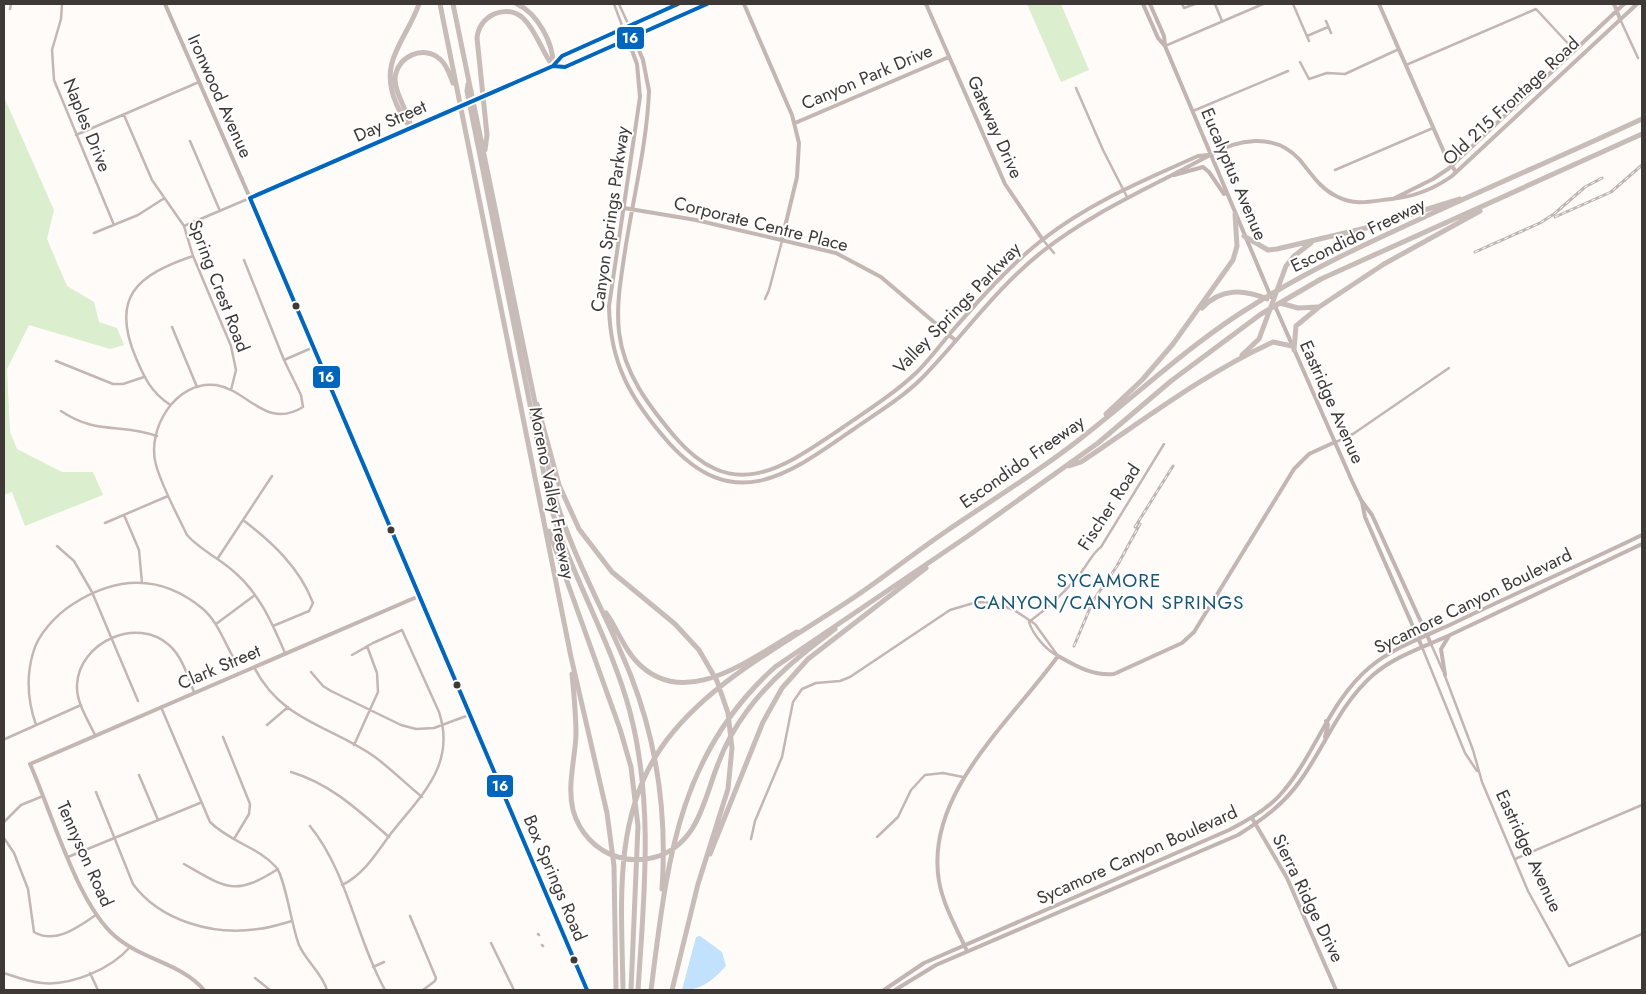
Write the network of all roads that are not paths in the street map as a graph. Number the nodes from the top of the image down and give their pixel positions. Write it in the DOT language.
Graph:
graph roads {
  1 [pos="11,4"];
  2 [pos="62,4"];
  3 [pos="165,4"];
  4 [pos="419,4"];
  5 [pos="440,4"];
  6 [pos="453,4"];
  7 [pos="517,4"];
  8 [pos="614,4"];
  9 [pos="619,4"];
  10 [pos="678,4"];
  11 [pos="706,4"];
  12 [pos="744,4"];
  13 [pos="926,4"];
  14 [pos="1143,4"];
  15 [pos="1150,4"];
  16 [pos="1182,4"];
  17 [pos="1194,4"];
  18 [pos="1215,4"];
  19 [pos="1262,4"];
  20 [pos="1293,4"];
  21 [pos="1379,4"];
  22 [pos="1614,4"];
  23 [pos="1624,4"];
  24 [pos="1637,4"];
  25 [pos="10,9"];
  26 [pos="1617,11"];
  27 [pos="1620,18"];
  28 [pos="1222,21"];
  29 [pos="1326,21"];
  30 [pos="629,26"];
  31 [pos="1328,27"];
  32 [pos="624,28"];
  33 [pos="1331,33"];
  34 [pos="633,36"];
  35 [pos="1307,36"];
  36 [pos="628,39"];
  37 [pos="1309,42"];
  38 [pos="1165,46"];
  39 [pos="1399,49"];
  40 [pos="1574,50"];
  41 [pos="949,57"];
  42 [pos="1638,58"];
  43 [pos="1300,62"];
  44 [pos="1406,65"];
  45 [pos="553,66"];
  46 [pos="1288,71"];
  47 [pos="198,82"];
  48 [pos="1076,88"];
  49 [pos="458,95"];
  50 [pos="1193,111"];
  51 [pos="474,114"];
  52 [pos="124,115"];
  53 [pos="1642,120"];
  54 [pos="795,123"];
  55 [pos="410,127"];
  56 [pos="1433,128"];
  57 [pos="1642,134"];
  58 [pos="76,136"];
  59 [pos="190,141"];
  60 [pos="485,153"];
  61 [pos="1209,155"];
  62 [pos="1451,165"];
  63 [pos="1335,170"];
  64 [pos="1456,172"];
  65 [pos="1174,175"];
  66 [pos="1123,190"];
  67 [pos="1519,191"];
  68 [pos="1127,197"];
  69 [pos="1468,197"];
  70 [pos="250,198"];
  71 [pos="163,199"];
  72 [pos="1393,199"];
  73 [pos="1230,204"];
  74 [pos="624,208"];
  75 [pos="632,209"];
  76 [pos="220,211"];
  77 [pos="1235,214"];
  78 [pos="114,225"];
  79 [pos="184,226"];
  80 [pos="94,233"];
  81 [pos="1244,236"];
  82 [pos="782,239"];
  83 [pos="1043,240"];
  84 [pos="1314,241"];
  85 [pos="1049,246"];
  86 [pos="1054,253"];
  87 [pos="192,256"];
  88 [pos="244,260"];
  89 [pos="765,298"];
  90 [pos="1273,301"];
  91 [pos="1319,307"];
  92 [pos="1278,314"];
  93 [pos="1193,318"];
  94 [pos="172,327"];
  95 [pos="949,335"];
  96 [pos="1291,338"];
  97 [pos="955,340"];
  98 [pos="314,347"];
  99 [pos="1293,348"];
  100 [pos="56,360"];
  101 [pos="284,360"];
  102 [pos="1232,363"];
  103 [pos="1449,368"];
  104 [pos="144,377"];
  105 [pos="197,386"];
  106 [pos="230,390"];
  107 [pos="534,396"];
  108 [pos="170,404"];
  109 [pos="61,411"];
  110 [pos="157,436"];
  111 [pos="1080,440"];
  112 [pos="1335,442"];
  113 [pos="1164,444"];
  114 [pos="708,465"];
  115 [pos="1064,467"];
  116 [pos="706,473"];
  117 [pos="272,476"];
  118 [pos="168,496"];
  119 [pos="1361,500"];
  120 [pos="541,509"];
  121 [pos="124,516"];
  122 [pos="243,520"];
  123 [pos="105,523"];
  124 [pos="1642,535"];
  125 [pos="968,536"];
  126 [pos="1642,544"];
  127 [pos="57,546"];
  128 [pos="218,558"];
  129 [pos="142,582"];
  130 [pos="92,592"];
  131 [pos="256,595"];
  132 [pos="419,596"];
  133 [pos="598,602"];
  134 [pos="843,606"];
  135 [pos="863,607"];
  136 [pos="1029,622"];
  137 [pos="216,624"];
  138 [pos="273,626"];
  139 [pos="1450,635"];
  140 [pos="1428,636"];
  141 [pos="111,638"];
  142 [pos="1418,640"];
  143 [pos="1431,644"];
  144 [pos="367,646"];
  145 [pos="1422,647"];
  146 [pos="285,654"];
  147 [pos="352,655"];
  148 [pos="1058,656"];
  149 [pos="233,657"];
  150 [pos="571,657"];
  151 [pos="254,667"];
  152 [pos="311,672"];
  153 [pos="1445,675"];
  154 [pos="194,692"];
  155 [pos="138,701"];
  156 [pos="81,705"];
  157 [pos="160,707"];
  158 [pos="288,707"];
  159 [pos="371,710"];
  160 [pos="470,715"];
  161 [pos="1326,721"];
  162 [pos="36,725"];
  163 [pos="267,725"];
  164 [pos="443,726"];
  165 [pos="94,736"];
  166 [pos="223,737"];
  167 [pos="5,739"];
  168 [pos="1325,739"];
  169 [pos="354,745"];
  170 [pos="30,764"];
  171 [pos="291,772"];
  172 [pos="1479,774"];
  173 [pos="139,775"];
  174 [pos="963,777"];
  175 [pos="96,792"];
  176 [pos="44,795"];
  177 [pos="422,797"];
  178 [pos="200,802"];
  179 [pos="1642,805"];
  180 [pos="1252,818"];
  181 [pos="158,820"];
  182 [pos="4,822"];
  183 [pos="1256,824"];
  184 [pos="310,826"];
  185 [pos="389,837"];
  186 [pos="877,837"];
  187 [pos="4,838"];
  188 [pos="114,838"];
  189 [pos="750,839"];
  190 [pos="234,840"];
  191 [pos="68,857"];
  192 [pos="1515,859"];
  193 [pos="184,864"];
  194 [pos="278,870"];
  195 [pos="698,884"];
  196 [pos="342,885"];
  197 [pos="661,902"];
  198 [pos="96,915"];
  199 [pos="410,916"];
  200 [pos="292,921"];
  201 [pos="1642,934"];
  202 [pos="491,942"];
  203 [pos="964,945"];
  204 [pos="130,946"];
  205 [pos="967,952"];
  206 [pos="384,962"];
  207 [pos="373,967"];
  208 [pos="90,972"];
  209 [pos="4,974"];
  210 [pos="256,978"];
  211 [pos="98,990"];
  212 [pos="204,990"];
  213 [pos="270,990"];
  214 [pos="327,990"];
  215 [pos="384,990"];
  216 [pos="423,990"];
  217 [pos="514,990"];
  218 [pos="588,990"];
  219 [pos="616,990"];
  220 [pos="623,990"];
  221 [pos="631,990"];
  222 [pos="638,990"];
  223 [pos="651,990"];
  224 [pos="672,990"];
  225 [pos="884,990"];
  226 [pos="895,990"];
  227 [pos="1336,990"];
  1 -- 25 [label="street"];
  2 -- 58 [label="street, Naples Drive"];
  3 -- 47 [label="main road, Ironwood Avenue"];
  4 -- 55 [label="highway"];
  5 -- 49 [label="highway, Moreno Valley Freeway"];
  6 -- 51 [label="highway, Moreno Valley Freeway"];
  7 -- 45 [label="highway"];
  8 -- 32 [label="street"];
  9 -- 30 [label="street"];
  10 -- 30 [label="main road, Day Street"];
  11 -- 34 [label="main road, Day Street"];
  12 -- 54 [label="street"];
  13 -- 41 [label="street, Gateway Drive"];
  14 -- 38 [label="main road, Eucalyptus Avenue"];
  15 -- 38 [label="main road, Eucalyptus Avenue"];
  16 -- 17 [label="street"];
  18 -- 28 [label="street"];
  19 -- 28 [label="street"];
  20 -- 35 [label="street"];
  21 -- 39 [label="street"];
  22 -- 26 [label="street"];
  23 -- 26 [label="street, Old 215 Frontage Road"];
  24 -- 27 [label="street, Old 215 Frontage Road"];
  26 -- 27 [label="street"];
  26 -- 40 [label="street, Old 215 Frontage Road"];
  27 -- 42 [label="street"];
  27 -- 64 [label="street, Old 215 Frontage Road"];
  28 -- 38 [label="street"];
  29 -- 31 [label="street"];
  30 -- 32 [label="main road, Day Street"];
  30 -- 34 [label="street, Canyon Springs Parkway"];
  31 -- 33 [label="street"];
  31 -- 35 [label="street"];
  32 -- 36 [label="street, Canyon Springs Parkway"];
  32 -- 45 [label="main road, Day Street"];
  34 -- 36 [label="main road, Day Street"];
  34 -- 75 [label="street, Canyon Springs Parkway"];
  35 -- 37 [label="street"];
  36 -- 45 [label="main road, Day Street"];
  36 -- 74 [label="street, Canyon Springs Parkway"];
  38 -- 50 [label="main road, Eucalyptus Avenue"];
  39 -- 43 [label="street"];
  39 -- 44 [label="street"];
  40 -- 44 [label="street"];
  40 -- 62 [label="street, Old 215 Frontage Road"];
  41 -- 54 [label="street, Canyon Park Drive"];
  41 -- 83 [label="street, Gateway Drive"];
  44 -- 56 [label="street"];
  45 -- 55 [label="main road, Day Street"];
  45 -- 60 [label="highway"];
  46 -- 50 [label="street"];
  47 -- 52 [label="street"];
  47 -- 70 [label="main road, Ironwood Avenue"];
  48 -- 66 [label="street"];
  49 -- 55 [label="highway"];
  49 -- 120 [label="highway, Moreno Valley Freeway"];
  50 -- 61 [label="main road, Eucalyptus Avenue"];
  51 -- 60 [label="highway, Moreno Valley Freeway"];
  51 -- 222 [label="highway"];
  52 -- 58 [label="street"];
  52 -- 71 [label="street, Spring Crest Road"];
  53 -- 69 [label="highway, Escondido Freeway"];
  54 -- 82 [label="street"];
  55 -- 70 [label="main road, Day Street"];
  56 -- 62 [label="street"];
  56 -- 63 [label="street"];
  57 -- 67 [label="highway, Escondido Freeway"];
  58 -- 78 [label="street, Naples Drive"];
  59 -- 76 [label="street"];
  60 -- 107 [label="highway, Moreno Valley Freeway"];
  61 -- 65 [label="street, Valley Springs Parkway"];
  61 -- 66 [label="street, Valley Springs Parkway"];
  61 -- 72 [label="street, Old 215 Frontage Road"];
  61 -- 73 [label="main road, Eucalyptus Avenue"];
  62 -- 64 [label="street"];
  62 -- 72 [label="street, Old 215 Frontage Road"];
  64 -- 72 [label="street, Old 215 Frontage Road"];
  65 -- 68 [label="street, Valley Springs Parkway"];
  65 -- 73 [label="main road"];
  66 -- 68 [label="street"];
  66 -- 83 [label="street, Valley Springs Parkway"];
  67 -- 91 [label="highway"];
  67 -- 115 [label="highway, Escondido Freeway"];
  68 -- 85 [label="street, Valley Springs Parkway"];
  69 -- 84 [label="highway"];
  69 -- 111 [label="highway, Escondido Freeway"];
  70 -- 76 [label="street, Day Street"];
  70 -- 98 [label="main road, Box Springs Road"];
  71 -- 78 [label="street"];
  71 -- 79 [label="street, Spring Crest Road"];
  73 -- 77 [label="main road, Eucalyptus Avenue"];
  74 -- 75 [label="street, Corporate Centre Place"];
  74 -- 116 [label="street, Canyon Springs Parkway"];
  75 -- 82 [label="street, Corporate Centre Place"];
  75 -- 114 [label="street, Canyon Springs Parkway"];
  76 -- 79 [label="street, Day Street"];
  77 -- 81 [label="main road, Eucalyptus Avenue"];
  77 -- 93 [label="highway"];
  78 -- 80 [label="street"];
  79 -- 87 [label="street, Spring Crest Road"];
  81 -- 84 [label="highway"];
  81 -- 90 [label="main road, Eucalyptus Avenue"];
  82 -- 89 [label="street"];
  82 -- 95 [label="street, Corporate Centre Place"];
  83 -- 85 [label="street, Gateway Drive"];
  83 -- 95 [label="street, Valley Springs Parkway"];
  84 -- 90 [label="highway"];
  85 -- 86 [label="street, Gateway Drive"];
  85 -- 97 [label="street, Valley Springs Parkway"];
  87 -- 104 [label="street"];
  87 -- 106 [label="street, Spring Crest Road"];
  88 -- 101 [label="street"];
  90 -- 91 [label="highway"];
  90 -- 92 [label="main road, Eucalyptus Avenue"];
  90 -- 93 [label="highway"];
  90 -- 102 [label="highway"];
  91 -- 96 [label="highway"];
  92 -- 96 [label="main road, Eastridge Avenue"];
  93 -- 111 [label="highway"];
  94 -- 105 [label="street"];
  95 -- 97 [label="street, Corporate Centre Place"];
  95 -- 114 [label="street, Valley Springs Parkway"];
  96 -- 99 [label="highway"];
  97 -- 116 [label="street, Valley Springs Parkway"];
  98 -- 101 [label="street"];
  98 -- 132 [label="main road, Box Springs Road"];
  99 -- 102 [label="highway"];
  99 -- 112 [label="main road, Eastridge Avenue"];
  100 -- 104 [label="street"];
  101 -- 106 [label="street"];
  102 -- 115 [label="highway"];
  103 -- 112 [label="street"];
  104 -- 108 [label="street"];
  105 -- 106 [label="street"];
  105 -- 108 [label="street"];
  107 -- 133 [label="highway, Moreno Valley Freeway"];
  107 -- 195 [label="highway"];
  108 -- 110 [label="street"];
  109 -- 110 [label="street"];
  110 -- 118 [label="street"];
  111 -- 134 [label="highway, Escondido Freeway"];
  112 -- 119 [label="main road, Eastridge Avenue"];
  112 -- 148 [label="street"];
  113 -- 136 [label="street, Fischer Road"];
  115 -- 125 [label="highway, Escondido Freeway"];
  117 -- 122 [label="street"];
  118 -- 121 [label="street"];
  118 -- 128 [label="street"];
  119 -- 140 [label="main road, Eastridge Avenue"];
  119 -- 142 [label="main road, Eastridge Avenue"];
  120 -- 150 [label="highway, Moreno Valley Freeway"];
  120 -- 221 [label="highway"];
  121 -- 123 [label="street"];
  121 -- 129 [label="street"];
  122 -- 128 [label="street"];
  122 -- 138 [label="street"];
  124 -- 140 [label="main road, Sycamore Canyon Boulevard"];
  125 -- 135 [label="highway, Escondido Freeway"];
  125 -- 195 [label="highway"];
  126 -- 139 [label="main road, Sycamore Canyon Boulevard"];
  127 -- 130 [label="street"];
  128 -- 131 [label="street"];
  129 -- 130 [label="street"];
  129 -- 137 [label="street"];
  130 -- 141 [label="street"];
  130 -- 162 [label="street"];
  131 -- 137 [label="street"];
  131 -- 138 [label="street"];
  132 -- 146 [label="street, Clark Street"];
  132 -- 160 [label="main road, Box Springs Road"];
  133 -- 134 [label="highway"];
  133 -- 197 [label="highway, Moreno Valley Freeway"];
  134 -- 220 [label="highway, Escondido Freeway"];
  135 -- 150 [label="highway"];
  135 -- 197 [label="highway, Escondido Freeway"];
  136 -- 148 [label="street"];
  136 -- 148 [label="street"];
  136 -- 189 [label="street"];
  137 -- 149 [label="street"];
  138 -- 146 [label="street"];
  139 -- 143 [label="main road, Sycamore Canyon Boulevard"];
  139 -- 153 [label="main road"];
  140 -- 142 [label="main road, Sycamore Canyon Boulevard"];
  140 -- 143 [label="main road, Eastridge Avenue"];
  141 -- 154 [label="street"];
  141 -- 155 [label="street"];
  141 -- 156 [label="street"];
  142 -- 145 [label="main road, Eastridge Avenue"];
  142 -- 161 [label="main road, Sycamore Canyon Boulevard"];
  143 -- 145 [label="main road, Sycamore Canyon Boulevard"];
  143 -- 153 [label="street, Eastridge Avenue"];
  144 -- 147 [label="street"];
  144 -- 159 [label="street"];
  144 -- 164 [label="street"];
  145 -- 168 [label="main road, Sycamore Canyon Boulevard"];
  145 -- 172 [label="street, Eastridge Avenue"];
  146 -- 151 [label="street, Clark Street"];
  148 -- 174 [label="street"];
  150 -- 219 [label="highway, Moreno Valley Freeway"];
  151 -- 154 [label="street, Clark Street"];
  151 -- 158 [label="street"];
  152 -- 159 [label="street"];
  153 -- 172 [label="street, Eastridge Avenue"];
  154 -- 157 [label="street, Clark Street"];
  156 -- 162 [label="street"];
  156 -- 165 [label="street"];
  157 -- 165 [label="street, Clark Street"];
  157 -- 178 [label="street"];
  158 -- 163 [label="street"];
  158 -- 169 [label="street"];
  159 -- 164 [label="street"];
  159 -- 169 [label="street"];
  160 -- 164 [label="street"];
  160 -- 218 [label="main road, Box Springs Road"];
  161 -- 168 [label="main road"];
  161 -- 180 [label="main road, Sycamore Canyon Boulevard"];
  162 -- 167 [label="street"];
  164 -- 177 [label="street"];
  165 -- 170 [label="street, Clark Street"];
  166 -- 190 [label="street"];
  168 -- 183 [label="main road, Sycamore Canyon Boulevard"];
  169 -- 177 [label="street"];
  170 -- 176 [label="street, Tennyson Road"];
  171 -- 185 [label="street"];
  172 -- 192 [label="street, Eastridge Avenue"];
  173 -- 181 [label="street"];
  174 -- 186 [label="street"];
  174 -- 203 [label="street"];
  175 -- 188 [label="street"];
  176 -- 182 [label="street"];
  176 -- 191 [label="street, Tennyson Road"];
  177 -- 185 [label="street"];
  178 -- 181 [label="street"];
  178 -- 190 [label="street"];
  179 -- 192 [label="street"];
  180 -- 183 [label="street, Sierra Ridge Drive"];
  180 -- 203 [label="main road, Sycamore Canyon Boulevard"];
  181 -- 188 [label="street"];
  183 -- 205 [label="main road, Sycamore Canyon Boulevard"];
  183 -- 227 [label="street, Sierra Ridge Drive"];
  184 -- 196 [label="street"];
  185 -- 196 [label="street"];
  187 -- 198 [label="street"];
  188 -- 191 [label="street"];
  188 -- 200 [label="street"];
  190 -- 194 [label="street"];
  191 -- 198 [label="street, Tennyson Road"];
  192 -- 201 [label="street, Eastridge Avenue"];
  193 -- 194 [label="street"];
  194 -- 200 [label="street"];
  195 -- 224 [label="highway"];
  196 -- 207 [label="street"];
  197 -- 223 [label="highway, Escondido Freeway"];
  198 -- 204 [label="street, Tennyson Road"];
  199 -- 216 [label="street"];
  200 -- 214 [label="street"];
  202 -- 217 [label="street"];
  203 -- 205 [label="street"];
  203 -- 225 [label="main road, Sycamore Canyon Boulevard"];
  204 -- 208 [label="street"];
  204 -- 212 [label="street, Tennyson Road"];
  205 -- 226 [label="main road, Sycamore Canyon Boulevard"];
  206 -- 207 [label="street"];
  207 -- 215 [label="street"];
  208 -- 209 [label="street"];
  208 -- 211 [label="street"];
  210 -- 213 [label="street"];
}
